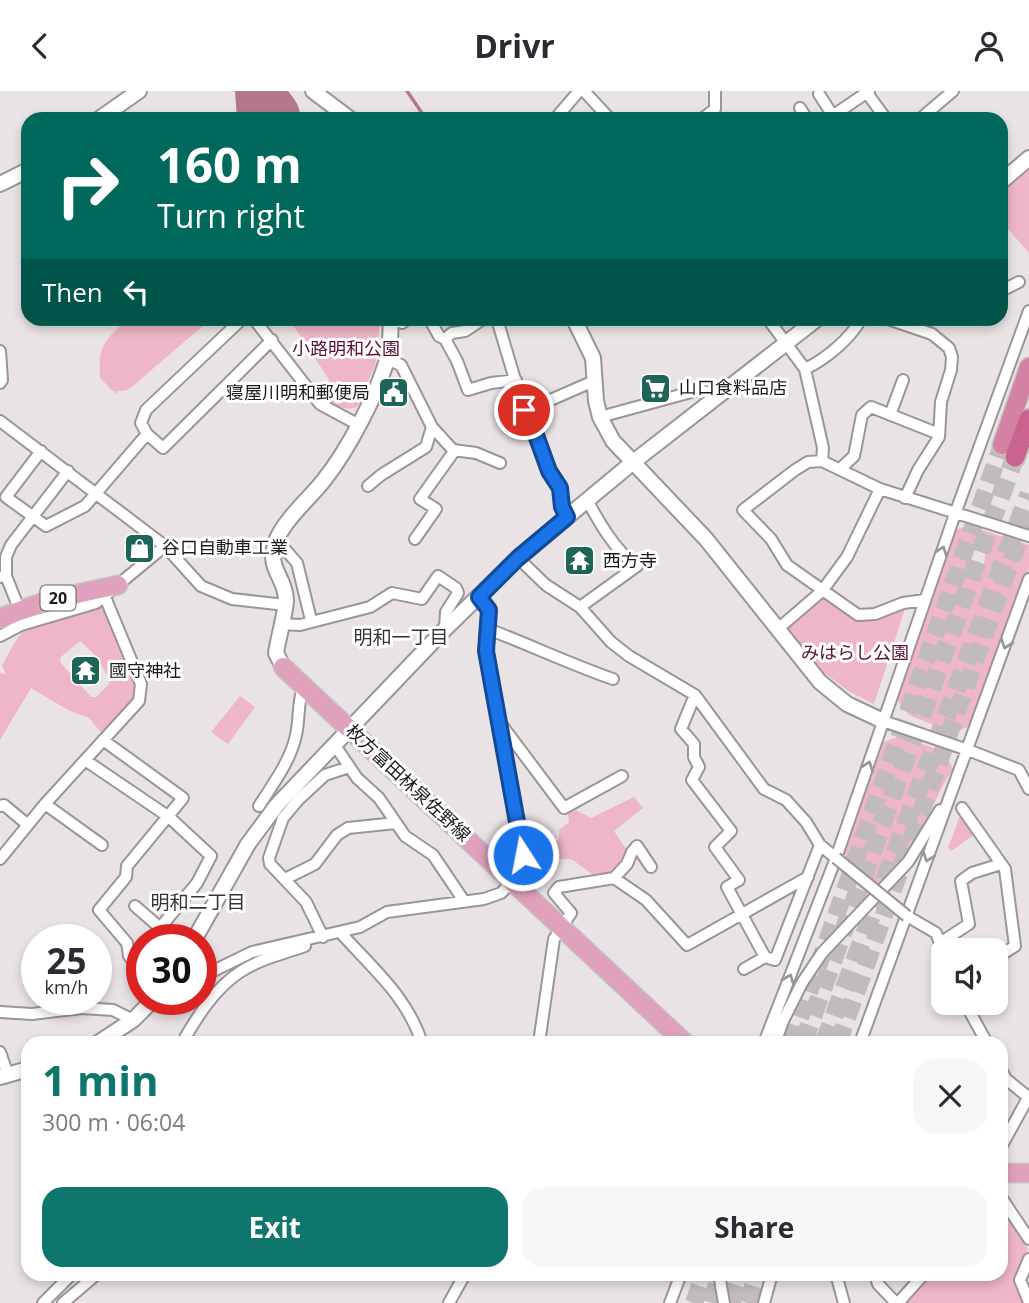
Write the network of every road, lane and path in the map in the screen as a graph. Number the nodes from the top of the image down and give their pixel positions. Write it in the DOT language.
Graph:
graph roads {
  1 [pos="139,91"];
  2 [pos="313,91"];
  3 [pos="579,91"];
  4 [pos="584,91"];
  5 [pos="715,91"];
  6 [pos="953,91"];
  7 [pos="868,92"];
  8 [pos="819,95"];
  9 [pos="800,108"];
  10 [pos="109,112"];
  11 [pos="342,112"];
  12 [pos="561,112"];
  13 [pos="604,112"];
  14 [pos="711,112"];
  15 [pos="803,112"];
  16 [pos="829,112"];
  17 [pos="840,112"];
  18 [pos="881,112"];
  19 [pos="928,112"];
  20 [pos="1028,162"];
  21 [pos="21,174"];
  22 [pos="1008,177"];
  23 [pos="0,184"];
  24 [pos="1019,282"];
  25 [pos="1008,288"];
  26 [pos="1029,311"];
  27 [pos="236,326"];
  28 [pos="260,326"];
  29 [pos="389,326"];
  30 [pos="433,326"];
  31 [pos="472,326"];
  32 [pos="498,326"];
  33 [pos="577,326"];
  34 [pos="773,326"];
  35 [pos="808,326"];
  36 [pos="856,326"];
  37 [pos="912,326"];
  38 [pos="445,339"];
  39 [pos="272,340"];
  40 [pos="786,342"];
  41 [pos="0,351"];
  42 [pos="387,359"];
  43 [pos="1029,367"];
  44 [pos="805,369"];
  45 [pos="516,380"];
  46 [pos="903,380"];
  47 [pos="594,381"];
  48 [pos="0,383"];
  49 [pos="716,398"];
  50 [pos="548,401"];
  51 [pos="890,415"];
  52 [pos="600,417"];
  53 [pos="1029,419"];
  54 [pos="0,421"];
  55 [pos="359,425"];
  56 [pos="432,427"];
  57 [pos="147,434"];
  58 [pos="939,434"];
  59 [pos="455,450"];
  60 [pos="41,451"];
  61 [pos="1008,451"];
  62 [pos="822,461"];
  63 [pos="499,463"];
  64 [pos="632,463"];
  65 [pos="840,470"];
  66 [pos="68,471"];
  67 [pos="369,486"];
  68 [pos="880,489"];
  69 [pos="96,492"];
  70 [pos="905,498"];
  71 [pos="587,500"];
  72 [pos="955,514"];
  73 [pos="32,517"];
  74 [pos="567,517"];
  75 [pos="1029,536"];
  76 [pos="415,539"];
  77 [pos="277,540"];
  78 [pos="165,546"];
  79 [pos="518,558"];
  80 [pos="0,561"];
  81 [pos="2,577"];
  82 [pos="1029,579"];
  83 [pos="111,591"];
  84 [pos="822,591"];
  85 [pos="479,597"];
  86 [pos="925,600"];
  87 [pos="16,601"];
  88 [pos="286,605"];
  89 [pos="580,607"];
  90 [pos="0,618"];
  91 [pos="312,620"];
  92 [pos="280,624"];
  93 [pos="779,628"];
  94 [pos="444,629"];
  95 [pos="488,629"];
  96 [pos="0,636"];
  97 [pos="283,667"];
  98 [pos="612,678"];
  99 [pos="304,685"];
  100 [pos="695,695"];
  101 [pos="497,717"];
  102 [pos="883,721"];
  103 [pos="349,727"];
  104 [pos="103,740"];
  105 [pos="334,744"];
  106 [pos="968,750"];
  107 [pos="85,760"];
  108 [pos="349,767"];
  109 [pos="1024,767"];
  110 [pos="622,776"];
  111 [pos="1029,789"];
  112 [pos="950,796"];
  113 [pos="45,804"];
  114 [pos="0,806"];
  115 [pos="259,806"];
  116 [pos="962,808"];
  117 [pos="169,817"];
  118 [pos="396,823"];
  119 [pos="28,825"];
  120 [pos="102,845"];
  121 [pos="820,845"];
  122 [pos="0,859"];
  123 [pos="835,859"];
  124 [pos="1001,864"];
  125 [pos="651,867"];
  126 [pos="808,877"];
  127 [pos="614,878"];
  128 [pos="285,879"];
  129 [pos="512,882"];
  130 [pos="464,901"];
  131 [pos="135,906"];
  132 [pos="742,914"];
  133 [pos="907,916"];
  134 [pos="155,924"];
  135 [pos="163,924"];
  136 [pos="203,924"];
  137 [pos="561,928"];
  138 [pos="340,932"];
  139 [pos="321,937"];
  140 [pos="938,938"];
  141 [pos="953,938"];
  142 [pos="126,942"];
  143 [pos="1008,950"];
  144 [pos="765,957"];
  145 [pos="217,969"];
  146 [pos="744,969"];
  147 [pos="0,1011"];
  148 [pos="138,1015"];
  149 [pos="972,1015"];
  150 [pos="133,1020"];
  151 [pos="542,1025"];
  152 [pos="109,1036"];
  153 [pos="188,1036"];
  154 [pos="420,1036"];
  155 [pos="540,1036"];
  156 [pos="546,1036"];
  157 [pos="677,1036"];
  158 [pos="767,1036"];
  159 [pos="778,1036"];
  160 [pos="863,1036"];
  161 [pos="983,1036"];
  162 [pos="0,1052"];
  163 [pos="21,1071"];
  164 [pos="4,1076"];
  165 [pos="1008,1080"];
  166 [pos="1028,1097"];
  167 [pos="1008,1134"];
  168 [pos="1008,1173"];
  169 [pos="1029,1174"];
  170 [pos="1008,1208"];
  171 [pos="1029,1239"];
  172 [pos="1029,1259"];
  173 [pos="65,1281"];
  174 [pos="90,1281"];
  175 [pos="461,1281"];
  176 [pos="678,1281"];
  177 [pos="720,1281"];
  178 [pos="770,1281"];
  179 [pos="838,1281"];
  180 [pos="876,1281"];
  181 [pos="917,1281"];
  182 [pos="78,1292"];
  183 [pos="1029,1302"];
  184 [pos="43,1303"];
  185 [pos="63,1303"];
  186 [pos="85,1303"];
  187 [pos="449,1303"];
  188 [pos="670,1303"];
  189 [pos="724,1303"];
  190 [pos="764,1303"];
  191 [pos="844,1303"];
  192 [pos="897,1303"];
  1 -- 10 [label="street"];
  2 -- 11 [label="street"];
  3 -- 12 [label="street"];
  4 -- 13 [label="street"];
  5 -- 14 [label="street"];
  6 -- 19 [label="street"];
  7 -- 17 [label="street"];
  7 -- 18 [label="street"];
  8 -- 16 [label="street"];
  9 -- 15 [label="street"];
  20 -- 22 [label="street"];
  21 -- 23 [label="street"];
  24 -- 25 [label="street"];
  26 -- 72 [label="street"];
  27 -- 57 [label="street"];
  28 -- 39 [label="street"];
  29 -- 42 [label="street"];
  30 -- 38 [label="street"];
  31 -- 38 [label="street"];
  32 -- 45 [label="street"];
  33 -- 47 [label="street"];
  34 -- 40 [label="street"];
  35 -- 40 [label="street"];
  36 -- 44 [label="street"];
  37 -- 58 [label="street"];
  38 -- 45 [label="street"];
  39 -- 55 [label="street"];
  39 -- 57 [label="street"];
  40 -- 44 [label="street"];
  40 -- 49 [label="street"];
  41 -- 48 [label="street"];
  42 -- 55 [label="street"];
  42 -- 56 [label="street"];
  43 -- 61 [label="highway"];
  44 -- 62 [label="street"];
  45 -- 74 [label="street"];
  46 -- 51 [label="street"];
  47 -- 50 [label="street"];
  47 -- 52 [label="street"];
  49 -- 52 [label="street"];
  49 -- 64 [label="street"];
  51 -- 58 [label="street"];
  51 -- 65 [label="street"];
  52 -- 64 [label="street"];
  53 -- 61 [label="highway"];
  54 -- 60 [label="street"];
  55 -- 77 [label="street"];
  56 -- 59 [label="street"];
  56 -- 67 [label="street"];
  57 -- 69 [label="street"];
  58 -- 70 [label="street"];
  59 -- 63 [label="street"];
  59 -- 76 [label="street"];
  60 -- 66 [label="street"];
  60 -- 73 [label="street"];
  62 -- 65 [label="street"];
  62 -- 84 [label="street"];
  64 -- 71 [label="street"];
  64 -- 93 [label="street"];
  65 -- 68 [label="street"];
  66 -- 69 [label="street"];
  66 -- 73 [label="street"];
  68 -- 70 [label="street"];
  68 -- 84 [label="street"];
  69 -- 73 [label="street"];
  69 -- 78 [label="street"];
  70 -- 72 [label="street"];
  71 -- 74 [label="street"];
  71 -- 89 [label="street"];
  72 -- 75 [label="street"];
  86 -- 72 [label="street, one-way"];
  73 -- 81 [label="street"];
  74 -- 79 [label="street"];
  77 -- 88 [label="street"];
  77 -- 91 [label="street"];
  78 -- 83 [label="street"];
  78 -- 88 [label="street"];
  79 -- 85 [label="street"];
  79 -- 89 [label="street"];
  80 -- 81 [label="street"];
  81 -- 87 [label="street"];
  82 -- 106 [label="street, one-way"];
  83 -- 90 [label="main road, 20"];
  83 -- 96 [label="street"];
  83 -- 104 [label="street"];
  84 -- 86 [label="street"];
  84 -- 93 [label="street"];
  85 -- 94 [label="street"];
  85 -- 95 [label="street"];
  86 -- 102 [label="street"];
  88 -- 92 [label="street"];
  89 -- 100 [label="street"];
  91 -- 92 [label="street"];
  91 -- 94 [label="street"];
  92 -- 97 [label="street"];
  93 -- 102 [label="street"];
  94 -- 103 [label="street"];
  95 -- 98 [label="street"];
  95 -- 101 [label="street"];
  97 -- 99 [label="main road, 枚方富田林泉佐野線"];
  99 -- 103 [label="main road, 枚方富田林泉佐野線"];
  99 -- 115 [label="street"];
  100 -- 121 [label="street"];
  100 -- 132 [label="street"];
  101 -- 110 [label="street"];
  101 -- 129 [label="street"];
  102 -- 106 [label="street"];
  123 -- 102 [label="street, one-way"];
  103 -- 105 [label="street"];
  103 -- 129 [label="main road, 枚方富田林泉佐野線"];
  104 -- 107 [label="street"];
  104 -- 117 [label="street"];
  105 -- 108 [label="street"];
  105 -- 136 [label="street"];
  106 -- 109 [label="street"];
  106 -- 112 [label="street"];
  107 -- 113 [label="street"];
  107 -- 117 [label="street"];
  108 -- 118 [label="street"];
  108 -- 128 [label="street"];
  109 -- 111 [label="street"];
  112 -- 133 [label="street, one-way"];
  112 -- 159 [label="street"];
  113 -- 119 [label="street"];
  113 -- 120 [label="street"];
  114 -- 119 [label="street"];
  116 -- 124 [label="street"];
  117 -- 135 [label="street"];
  117 -- 142 [label="street"];
  118 -- 128 [label="street"];
  118 -- 130 [label="street"];
  119 -- 122 [label="street"];
  121 -- 123 [label="street"];
  121 -- 126 [label="street"];
  123 -- 133 [label="street, bridge"];
  158 -- 123 [label="street, one-way"];
  124 -- 141 [label="street"];
  124 -- 143 [label="street"];
  125 -- 127 [label="street"];
  126 -- 132 [label="street"];
  126 -- 144 [label="street"];
  127 -- 132 [label="street"];
  127 -- 137 [label="street"];
  128 -- 139 [label="street"];
  129 -- 130 [label="street"];
  129 -- 137 [label="main road, 枚方富田林泉佐野線"];
  130 -- 138 [label="street"];
  131 -- 134 [label="street"];
  132 -- 144 [label="street"];
  133 -- 140 [label="street"];
  133 -- 160 [label="street"];
  137 -- 151 [label="street"];
  137 -- 157 [label="main road, 枚方富田林泉佐野線"];
  138 -- 139 [label="street"];
  138 -- 154 [label="street"];
  139 -- 145 [label="street"];
  139 -- 153 [label="street"];
  144 -- 146 [label="street"];
  147 -- 150 [label="street"];
  148 -- 150 [label="street"];
  149 -- 161 [label="street"];
  150 -- 152 [label="street"];
  151 -- 155 [label="street"];
  151 -- 156 [label="street"];
  162 -- 164 [label="street"];
  163 -- 164 [label="street"];
  165 -- 166 [label="street"];
  166 -- 167 [label="street"];
  168 -- 169 [label="main road"];
  170 -- 171 [label="street"];
  172 -- 183 [label="street"];
  173 -- 184 [label="street"];
  174 -- 182 [label="street"];
  175 -- 187 [label="street"];
  176 -- 188 [label="street"];
  177 -- 189 [label="street"];
  178 -- 190 [label="street"];
  179 -- 191 [label="street"];
  180 -- 192 [label="street"];
  181 -- 192 [label="street"];
  182 -- 185 [label="street"];
  182 -- 186 [label="street"];
}
